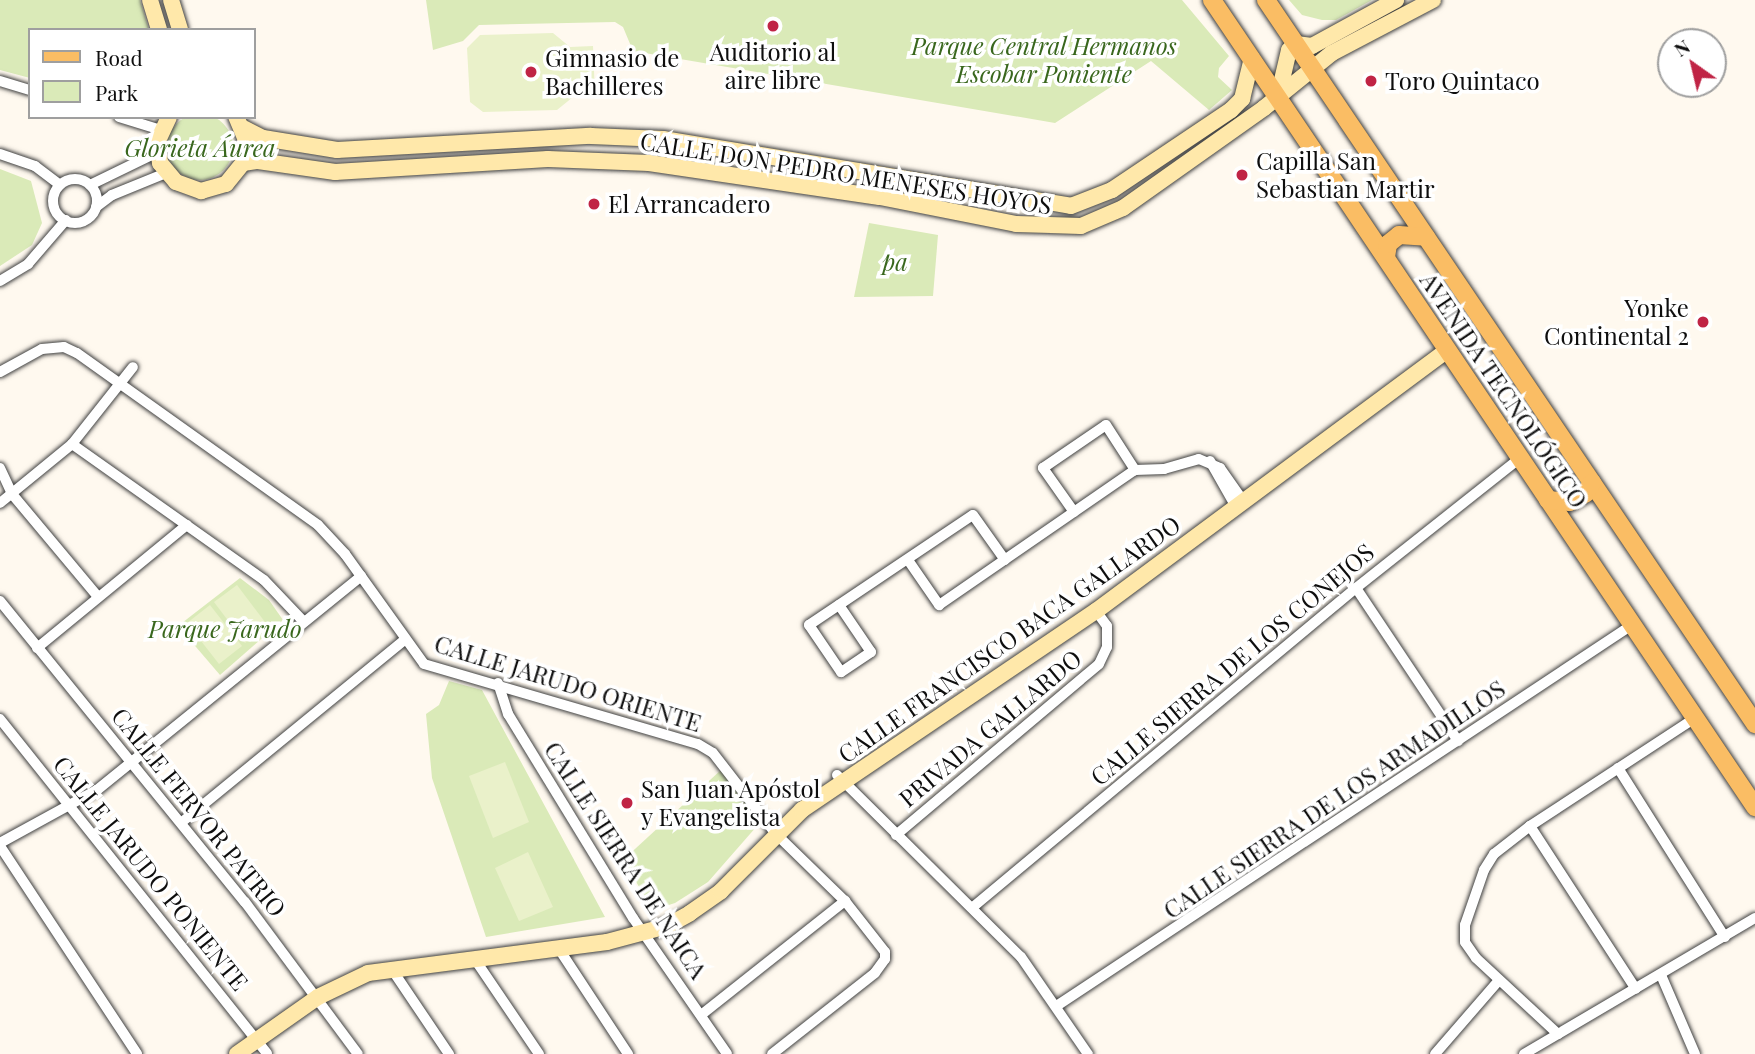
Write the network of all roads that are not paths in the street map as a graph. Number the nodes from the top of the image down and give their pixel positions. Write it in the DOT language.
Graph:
graph roads {
  1 [pos="150,0"];
  2 [pos="171,0"];
  3 [pos="1212,0"];
  4 [pos="1266,0"];
  5 [pos="1396,0"];
  6 [pos="1433,0"];
  7 [pos="158,28"];
  8 [pos="179,28"];
  9 [pos="1296,44"];
  10 [pos="1252,58"];
  11 [pos="1313,69"];
  12 [pos="0,81"];
  13 [pos="28,89"];
  14 [pos="1278,97"];
  15 [pos="134,119"];
  16 [pos="165,123"];
  17 [pos="239,123"];
  18 [pos="158,152"];
  19 [pos="0,154"];
  20 [pos="749,154"];
  21 [pos="243,163"];
  22 [pos="132,165"];
  23 [pos="166,173"];
  24 [pos="745,178"];
  25 [pos="140,183"];
  26 [pos="60,185"];
  27 [pos="90,185"];
  28 [pos="96,207"];
  29 [pos="66,220"];
  30 [pos="1426,237"];
  31 [pos="1385,257"];
  32 [pos="0,281"];
  33 [pos="1448,350"];
  34 [pos="133,367"];
  35 [pos="0,372"];
  36 [pos="121,385"];
  37 [pos="72,444"];
  38 [pos="1520,458"];
  39 [pos="0,468"];
  40 [pos="1135,470"];
  41 [pos="1592,483"];
  42 [pos="12,494"];
  43 [pos="1548,500"];
  44 [pos="0,502"];
  45 [pos="1240,505"];
  46 [pos="1074,512"];
  47 [pos="187,525"];
  48 [pos="908,560"];
  49 [pos="1005,560"];
  50 [pos="361,576"];
  51 [pos="1356,588"];
  52 [pos="98,597"];
  53 [pos="0,601"];
  54 [pos="839,605"];
  55 [pos="1096,611"];
  56 [pos="304,622"];
  57 [pos="1632,625"];
  58 [pos="403,641"];
  59 [pos="37,648"];
  60 [pos="498,683"];
  61 [pos="1695,718"];
  62 [pos="0,719"];
  63 [pos="1755,724"];
  64 [pos="1458,741"];
  65 [pos="132,762"];
  66 [pos="1618,768"];
  67 [pos="840,778"];
  68 [pos="72,806"];
  69 [pos="1755,807"];
  70 [pos="182,822"];
  71 [pos="1530,825"];
  72 [pos="775,832"];
  73 [pos="896,835"];
  74 [pos="0,844"];
  75 [pos="845,901"];
  76 [pos="973,907"];
  77 [pos="1755,918"];
  78 [pos="643,933"];
  79 [pos="1725,937"];
  80 [pos="559,949"];
  81 [pos="474,958"];
  82 [pos="391,968"];
  83 [pos="1661,975"];
  84 [pos="1499,980"];
  85 [pos="1636,989"];
  86 [pos="318,997"];
  87 [pos="1058,1005"];
  88 [pos="701,1015"];
  89 [pos="1558,1034"];
  90 [pos="257,1040"];
  91 [pos="137,1054"];
  92 [pos="237,1054"];
  93 [pos="267,1054"];
  94 [pos="358,1054"];
  95 [pos="449,1054"];
  96 [pos="539,1054"];
  97 [pos="628,1054"];
  98 [pos="727,1054"];
  99 [pos="772,1054"];
  100 [pos="1088,1054"];
  101 [pos="1435,1054"];
  102 [pos="1524,1054"];
  103 [pos="1695,1054"];
  1 -- 7 [label="street"];
  2 -- 8 [label="street"];
  3 -- 10 [label="main road, AVENIDA TECNOLÓGICO"];
  4 -- 9 [label="main road, AVENIDA TECNOLÓGICO"];
  5 -- 9 [label="street"];
  6 -- 11 [label="street, CALLE DON PEDRO MENESES HOYOS"];
  9 -- 11 [label="main road, AVENIDA TECNOLÓGICO"];
  9 -- 14 [label="street"];
  10 -- 14 [label="main road, AVENIDA TECNOLÓGICO"];
  10 -- 20 [label="street, CALLE DON PEDRO MENESES HOYOS"];
  11 -- 14 [label="street, CALLE DON PEDRO MENESES HOYOS"];
  11 -- 30 [label="main road, AVENIDA TECNOLÓGICO"];
  12 -- 13 [label="street"];
  14 -- 24 [label="street, CALLE DON PEDRO MENESES HOYOS"];
  14 -- 31 [label="main road, AVENIDA TECNOLÓGICO"];
  15 -- 16 [label="street"];
  16 -- 18 [label="street"];
  17 -- 20 [label="street, CALLE DON PEDRO MENESES HOYOS"];
  17 -- 21 [label="street, CALLE DON PEDRO MENESES HOYOS"];
  18 -- 22 [label="street"];
  18 -- 23 [label="street"];
  19 -- 26 [label="street"];
  20 -- 24 [label="street"];
  21 -- 23 [label="street"];
  21 -- 24 [label="street, CALLE DON PEDRO MENESES HOYOS"];
  22 -- 25 [label="street"];
  22 -- 27 [label="street"];
  23 -- 25 [label="street"];
  25 -- 28 [label="street"];
  26 -- 27 [label="street"];
  26 -- 29 [label="street"];
  27 -- 28 [label="street"];
  28 -- 29 [label="street"];
  29 -- 32 [label="street"];
  30 -- 31 [label="main road"];
  30 -- 41 [label="main road, AVENIDA TECNOLÓGICO"];
  31 -- 33 [label="main road, AVENIDA TECNOLÓGICO"];
  33 -- 38 [label="main road, AVENIDA TECNOLÓGICO"];
  33 -- 45 [label="street, CALLE FRANCISCO BACA GALLARDO"];
  34 -- 36 [label="street"];
  35 -- 36 [label="street, CALLE JARUDO ORIENTE"];
  36 -- 37 [label="street"];
  36 -- 50 [label="street, CALLE JARUDO ORIENTE"];
  37 -- 42 [label="street"];
  37 -- 47 [label="street"];
  38 -- 43 [label="main road, AVENIDA TECNOLÓGICO"];
  38 -- 51 [label="street, CALLE SIERRA DE LOS CONEJOS"];
  39 -- 42 [label="street"];
  40 -- 45 [label="street"];
  40 -- 46 [label="street"];
  40 -- 46 [label="street"];
  41 -- 43 [label="main road"];
  41 -- 63 [label="main road, AVENIDA TECNOLÓGICO"];
  42 -- 44 [label="street"];
  42 -- 52 [label="street"];
  43 -- 57 [label="main road, AVENIDA TECNOLÓGICO"];
  45 -- 55 [label="street, CALLE FRANCISCO BACA GALLARDO"];
  46 -- 49 [label="street"];
  47 -- 52 [label="street"];
  47 -- 56 [label="street"];
  48 -- 49 [label="street"];
  48 -- 49 [label="street"];
  48 -- 54 [label="street"];
  50 -- 56 [label="street"];
  50 -- 58 [label="street, CALLE JARUDO ORIENTE"];
  51 -- 64 [label="street"];
  51 -- 76 [label="street, CALLE SIERRA DE LOS CONEJOS"];
  52 -- 59 [label="street"];
  53 -- 59 [label="street, CALLE FERVOR PATRIO"];
  54 -- 54 [label="street"];
  55 -- 67 [label="street, CALLE FRANCISCO BACA GALLARDO"];
  55 -- 73 [label="street, PRIVADA GALLARDO"];
  56 -- 65 [label="street"];
  57 -- 61 [label="main road, AVENIDA TECNOLÓGICO"];
  57 -- 64 [label="street, CALLE SIERRA DE LOS ARMADILLOS"];
  58 -- 60 [label="street, CALLE JARUDO ORIENTE"];
  58 -- 70 [label="street"];
  59 -- 65 [label="street, CALLE FERVOR PATRIO"];
  60 -- 72 [label="street, CALLE JARUDO ORIENTE"];
  60 -- 78 [label="street, CALLE SIERRA DE NAICA"];
  61 -- 66 [label="street"];
  61 -- 69 [label="main road, AVENIDA TECNOLÓGICO"];
  62 -- 68 [label="street, CALLE JARUDO PONIENTE"];
  64 -- 87 [label="street, CALLE SIERRA DE LOS ARMADILLOS"];
  65 -- 68 [label="street"];
  65 -- 70 [label="street, CALLE FERVOR PATRIO"];
  66 -- 71 [label="street"];
  66 -- 79 [label="street"];
  67 -- 72 [label="street, CALLE FRANCISCO BACA GALLARDO"];
  67 -- 73 [label="street"];
  68 -- 74 [label="street"];
  68 -- 90 [label="street, CALLE JARUDO PONIENTE"];
  70 -- 86 [label="street, CALLE FERVOR PATRIO"];
  71 -- 84 [label="street"];
  71 -- 85 [label="street"];
  72 -- 75 [label="street, CALLE JARUDO ORIENTE"];
  72 -- 78 [label="street, CALLE FRANCISCO BACA GALLARDO"];
  73 -- 76 [label="street"];
  74 -- 91 [label="street"];
  75 -- 88 [label="street"];
  75 -- 99 [label="street, CALLE JARUDO ORIENTE"];
  76 -- 87 [label="street"];
  77 -- 79 [label="street"];
  78 -- 80 [label="street, CALLE FRANCISCO BACA GALLARDO"];
  78 -- 88 [label="street, CALLE SIERRA DE NAICA"];
  79 -- 83 [label="street"];
  80 -- 81 [label="street, CALLE FRANCISCO BACA GALLARDO"];
  80 -- 97 [label="street"];
  81 -- 82 [label="street, CALLE FRANCISCO BACA GALLARDO"];
  81 -- 96 [label="street"];
  82 -- 86 [label="street, CALLE FRANCISCO BACA GALLARDO"];
  82 -- 95 [label="street"];
  83 -- 85 [label="street"];
  83 -- 103 [label="street"];
  84 -- 89 [label="street"];
  84 -- 101 [label="street"];
  85 -- 89 [label="street"];
  86 -- 90 [label="street, CALLE FRANCISCO BACA GALLARDO"];
  86 -- 94 [label="street, CALLE FERVOR PATRIO"];
  87 -- 100 [label="street"];
  88 -- 98 [label="street, CALLE SIERRA DE NAICA"];
  89 -- 102 [label="street"];
  90 -- 92 [label="street, CALLE FRANCISCO BACA GALLARDO"];
  90 -- 93 [label="street, CALLE JARUDO PONIENTE"];
}
